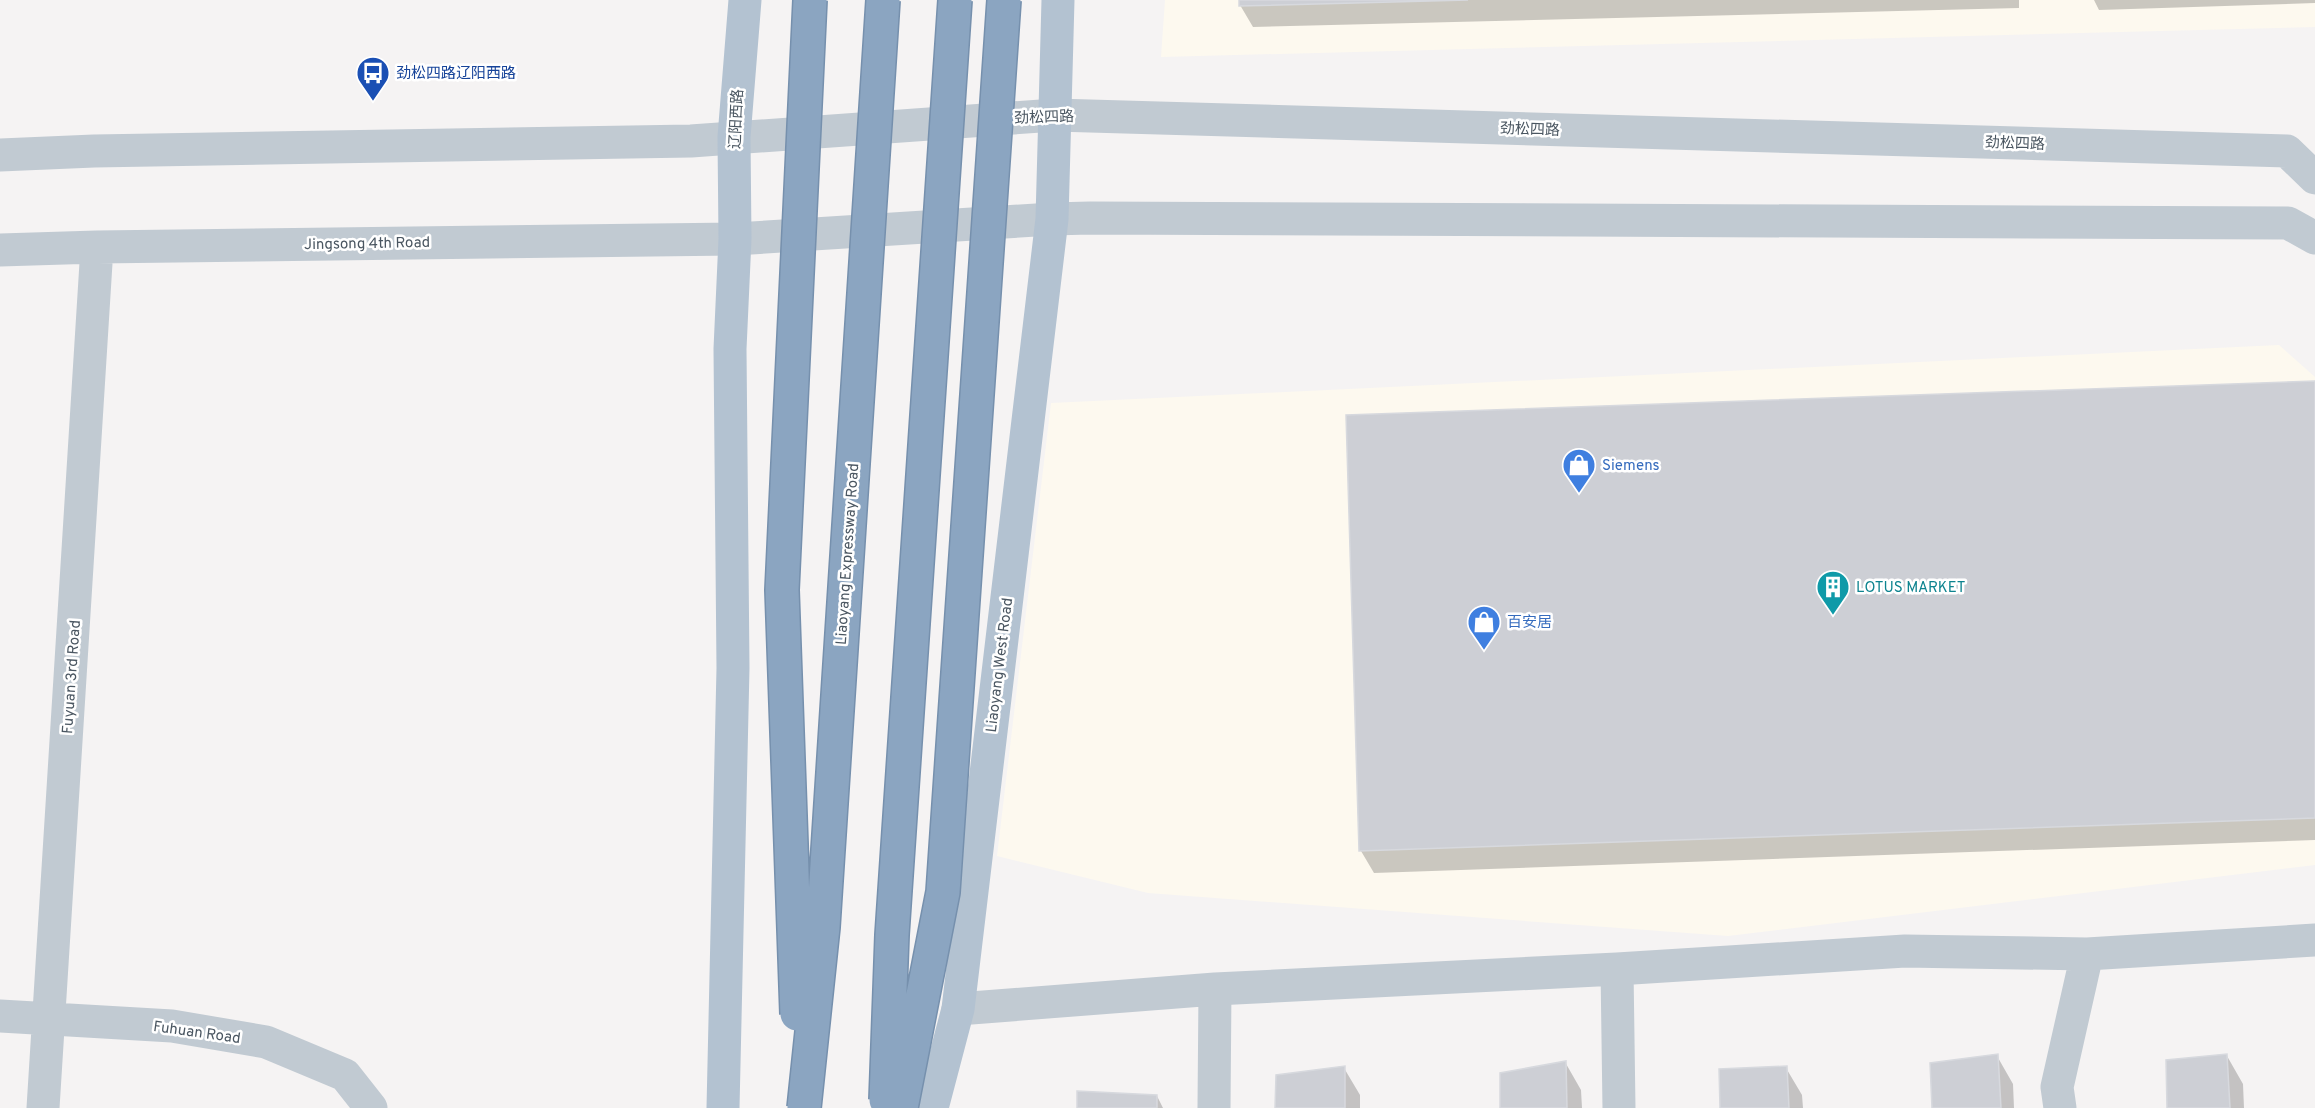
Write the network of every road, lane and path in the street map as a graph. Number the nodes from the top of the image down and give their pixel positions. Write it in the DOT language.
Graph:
graph roads {
  1 [pos="745,0"];
  2 [pos="810,0"];
  3 [pos="883,0"];
  4 [pos="955,0"];
  5 [pos="1004,0"];
  6 [pos="1058,0"];
  7 [pos="1055,115"];
  8 [pos="734,137"];
  9 [pos="0,155"];
  10 [pos="2315,178"];
  11 [pos="1052,219"];
  12 [pos="2315,238"];
  13 [pos="735,239"];
  14 [pos="97,247"];
  15 [pos="0,250"];
  16 [pos="2315,940"];
  17 [pos="2087,954"];
  18 [pos="1617,969"];
  19 [pos="1215,989"];
  20 [pos="958,1009"];
  21 [pos="0,1016"];
  22 [pos="50,1018"];
  23 [pos="43,1108"];
  24 [pos="371,1108"];
  25 [pos="723,1108"];
  26 [pos="801,1108"];
  27 [pos="886,1108"];
  28 [pos="901,1108"];
  29 [pos="932,1108"];
  30 [pos="1214,1108"];
  31 [pos="1619,1108"];
  32 [pos="2060,1108"];
  1 -- 8 [label="main road, 辽阳西路"];
  2 -- 26 [label="highway, bridge"];
  3 -- 26 [label="highway, Liaoyang Expressway Road, bridge"];
  4 -- 27 [label="highway, bridge"];
  5 -- 28 [label="highway, bridge"];
  6 -- 7 [label="main road"];
  7 -- 8 [label="street, 劲松四路"];
  7 -- 10 [label="street, 劲松四路"];
  7 -- 11 [label="main road"];
  8 -- 9 [label="street"];
  8 -- 13 [label="main road, 辽阳西路"];
  11 -- 12 [label="street"];
  11 -- 13 [label="street"];
  11 -- 20 [label="main road, Liaoyang West Road"];
  13 -- 14 [label="street, Jingsong 4th Road"];
  13 -- 25 [label="main road"];
  14 -- 15 [label="street, Jingsong 4th Road"];
  14 -- 22 [label="street, Fuyuan 3rd Road"];
  16 -- 17 [label="street"];
  17 -- 18 [label="street"];
  17 -- 32 [label="street"];
  18 -- 19 [label="street"];
  18 -- 31 [label="street"];
  19 -- 20 [label="street"];
  19 -- 30 [label="street"];
  20 -- 29 [label="main road, Liaoyang West Road"];
  21 -- 22 [label="street, Fuhuan Road"];
  22 -- 23 [label="street, Fuyuan 3rd Road"];
  22 -- 24 [label="street, Fuhuan Road"];
}
